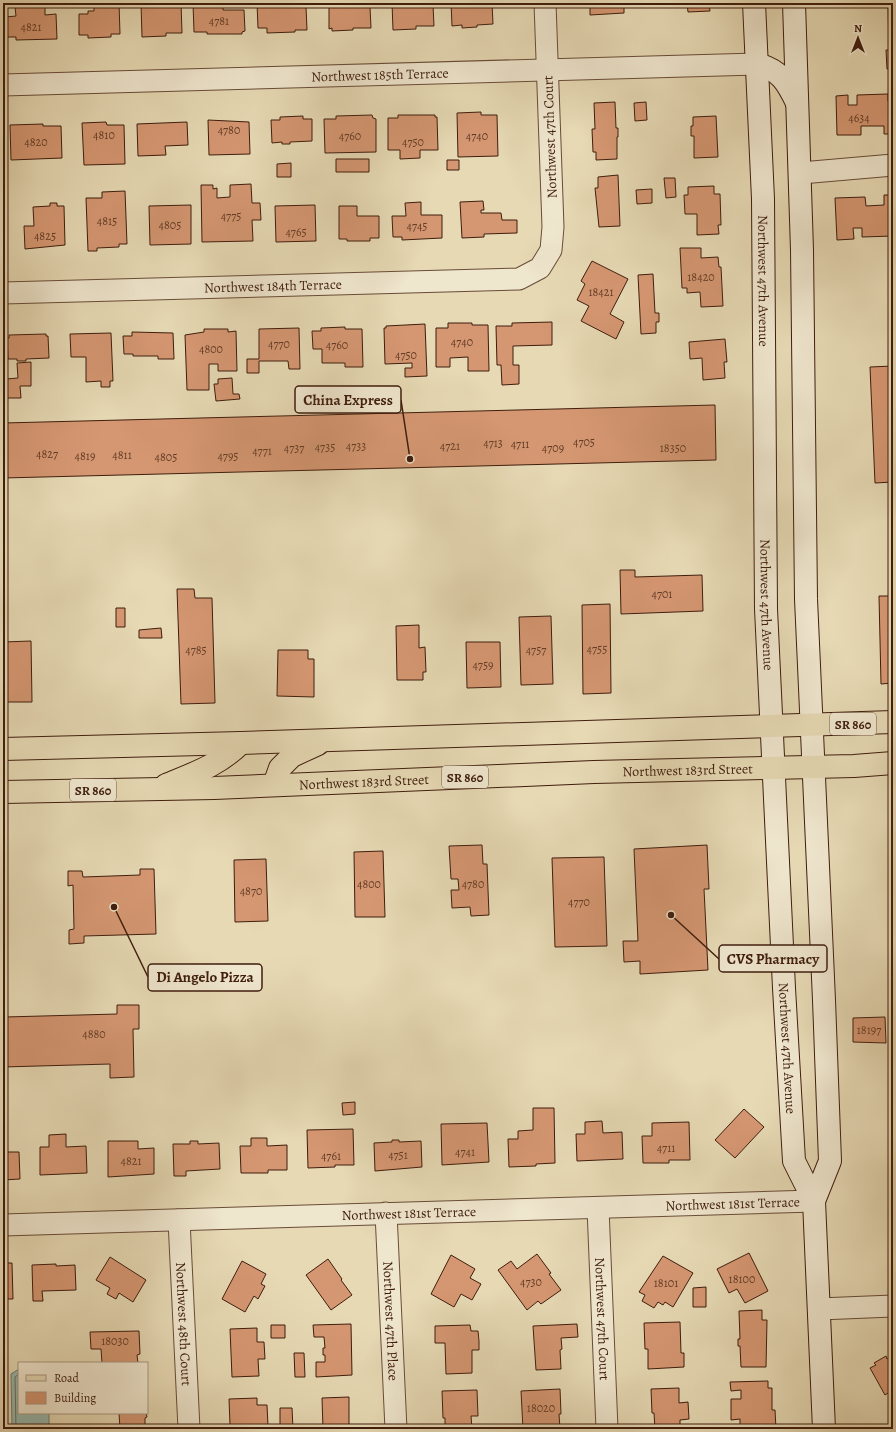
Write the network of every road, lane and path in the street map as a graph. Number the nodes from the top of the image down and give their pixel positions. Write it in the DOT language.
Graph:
graph roads {
  1 [pos="545,3"];
  2 [pos="754,3"];
  3 [pos="794,3"];
  4 [pos="756,64"];
  5 [pos="548,71"];
  6 [pos="3,85"];
  7 [pos="798,106"];
  8 [pos="893,165"];
  9 [pos="800,173"];
  10 [pos="540,268"];
  11 [pos="3,292"];
  12 [pos="893,722"];
  13 [pos="812,725"];
  14 [pos="772,726"];
  15 [pos="329,740"];
  16 [pos="241,743"];
  17 [pos="3,749"];
  18 [pos="893,763"];
  19 [pos="814,767"];
  20 [pos="774,768"];
  21 [pos="274,785"];
  22 [pos="156,789"];
  23 [pos="3,792"];
  24 [pos="814,1201"];
  25 [pos="598,1208"];
  26 [pos="386,1213"];
  27 [pos="179,1220"];
  28 [pos="3,1225"];
  29 [pos="893,1306"];
  30 [pos="819,1309"];
  31 [pos="190,1429"];
  32 [pos="396,1429"];
  33 [pos="607,1429"];
  34 [pos="824,1429"];
  1 -- 5 [label="street, Northwest 47th Court"];
  2 -- 4 [label="main road, Northwest 47th Avenue"];
  3 -- 7 [label="main road, Northwest 47th Avenue"];
  4 -- 5 [label="street, Northwest 185th Terrace"];
  4 -- 7 [label="main road"];
  4 -- 14 [label="main road, Northwest 47th Avenue"];
  5 -- 6 [label="street, Northwest 185th Terrace"];
  5 -- 10 [label="street, Northwest 47th Court"];
  7 -- 9 [label="main road, Northwest 47th Avenue"];
  8 -- 9 [label="street"];
  9 -- 13 [label="main road, Northwest 47th Avenue"];
  10 -- 11 [label="street, Northwest 184th Terrace"];
  12 -- 13 [label="main road, SR 860"];
  13 -- 14 [label="main road, SR 860"];
  13 -- 19 [label="main road, Northwest 47th Avenue"];
  14 -- 15 [label="main road, SR 860"];
  14 -- 20 [label="main road, Northwest 47th Avenue"];
  15 -- 16 [label="main road, SR 860"];
  15 -- 21 [label="main road"];
  16 -- 17 [label="main road, SR 860"];
  16 -- 22 [label="main road"];
  18 -- 19 [label="main road, Northwest 183rd Street / SR 860"];
  19 -- 20 [label="main road, Northwest 183rd Street / SR 860"];
  19 -- 24 [label="main road, Northwest 47th Avenue"];
  20 -- 21 [label="main road, Northwest 183rd Street / SR 860"];
  20 -- 24 [label="main road, Northwest 47th Avenue"];
  21 -- 22 [label="main road, Northwest 183rd Street / SR 860"];
  22 -- 23 [label="main road, Northwest 183rd Street / SR 860"];
  24 -- 25 [label="street, Northwest 181st Terrace"];
  24 -- 30 [label="main road, Northwest 47th Avenue"];
  25 -- 26 [label="street, Northwest 181st Terrace"];
  25 -- 33 [label="street, Northwest 47th Court"];
  26 -- 27 [label="street, Northwest 181st Terrace"];
  26 -- 32 [label="street, Northwest 47th Place"];
  27 -- 28 [label="street, Northwest 181st Terrace"];
  27 -- 31 [label="street, Northwest 48th Court"];
  29 -- 30 [label="street"];
  30 -- 34 [label="main road, Northwest 47th Avenue"];
}
